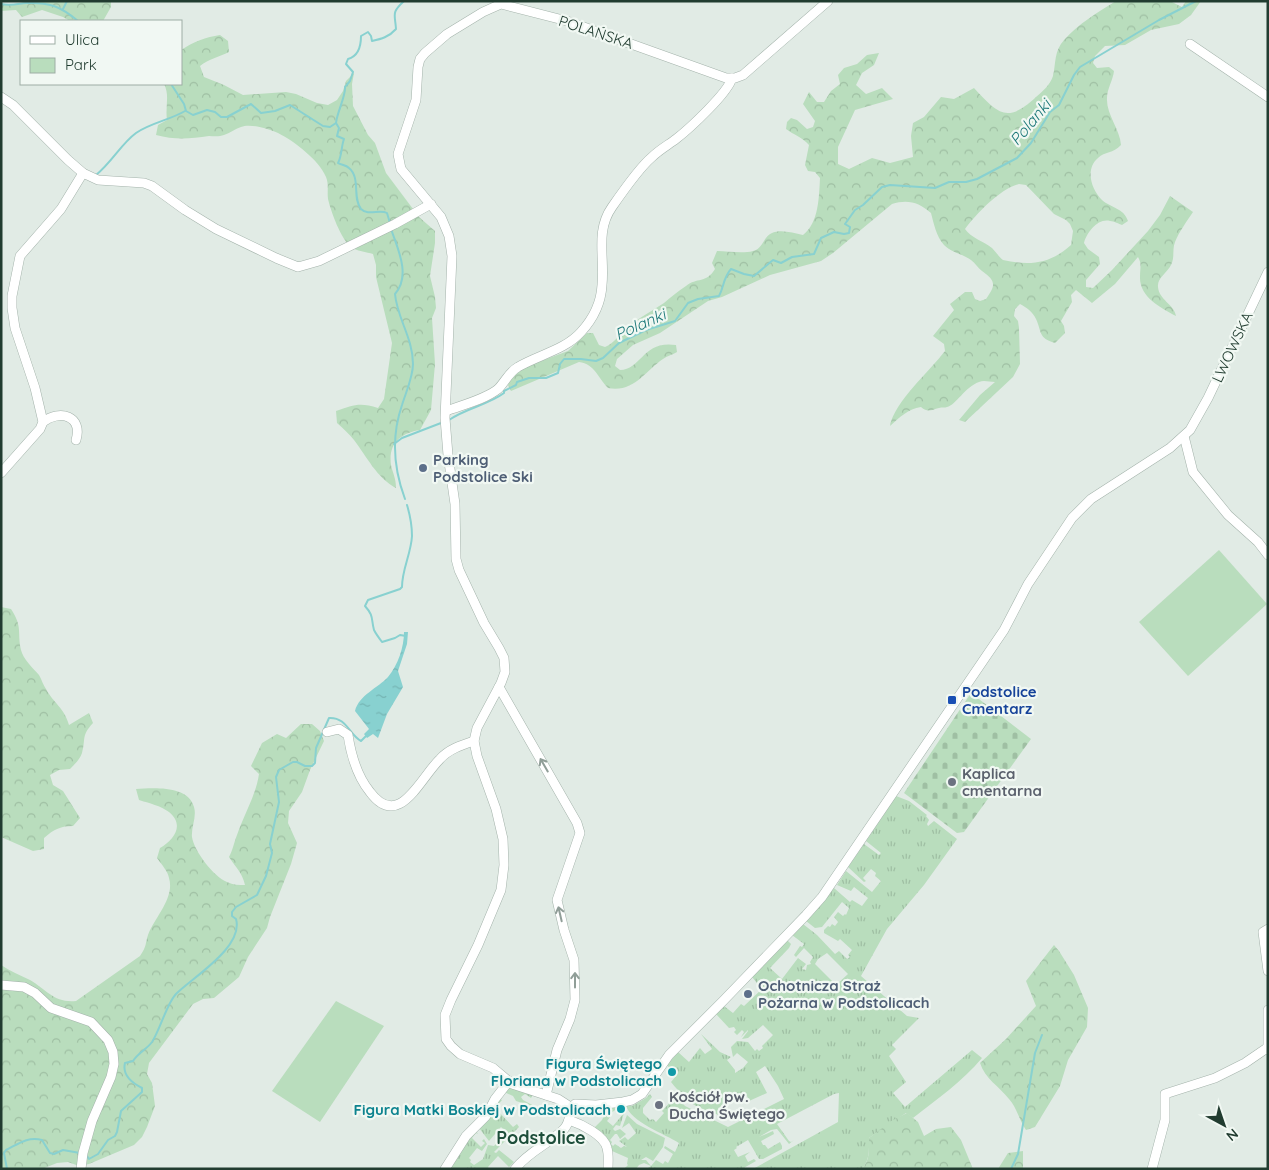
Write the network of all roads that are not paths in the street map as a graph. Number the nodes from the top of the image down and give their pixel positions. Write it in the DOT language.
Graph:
graph roads {
  1 [pos="828,1"];
  2 [pos="1190,44"];
  3 [pos="732,78"];
  4 [pos="1,97"];
  5 [pos="1268,97"];
  6 [pos="83,174"];
  7 [pos="431,204"];
  8 [pos="1268,272"];
  9 [pos="446,411"];
  10 [pos="43,422"];
  11 [pos="1184,436"];
  12 [pos="76,440"];
  13 [pos="1,473"];
  14 [pos="1268,555"];
  15 [pos="499,687"];
  16 [pos="326,732"];
  17 [pos="474,741"];
  18 [pos="1268,928"];
  19 [pos="1268,971"];
  20 [pos="1,984"];
  21 [pos="1268,1010"];
  22 [pos="1267,1049"];
  23 [pos="509,1081"];
  24 [pos="546,1095"];
  25 [pos="572,1108"];
  26 [pos="569,1120"];
  27 [pos="81,1169"];
  28 [pos="445,1169"];
  29 [pos="515,1169"];
  30 [pos="608,1169"];
  31 [pos="1152,1169"];
  1 -- 3 [label="street"];
  2 -- 5 [label="street"];
  3 -- 7 [label="street, POLAŃSKA"];
  3 -- 9 [label="street"];
  4 -- 6 [label="street"];
  6 -- 7 [label="street"];
  6 -- 10 [label="street"];
  7 -- 9 [label="street, POLAŃSKA"];
  8 -- 11 [label="street, LWOWSKA"];
  9 -- 15 [label="street, POLAŃSKA"];
  10 -- 12 [label="street"];
  10 -- 13 [label="street"];
  11 -- 14 [label="street"];
  11 -- 25 [label="street, LWOWSKA"];
  15 -- 17 [label="street, POLAŃSKA"];
  24 -- 15 [label="street, one-way"];
  16 -- 17 [label="street"];
  17 -- 23 [label="street"];
  18 -- 19 [label="street"];
  20 -- 27 [label="street"];
  21 -- 22 [label="street"];
  22 -- 31 [label="street"];
  23 -- 24 [label="street"];
  23 -- 28 [label="street"];
  24 -- 25 [label="street"];
  25 -- 26 [label="street"];
  26 -- 29 [label="street"];
  26 -- 30 [label="street"];
}
